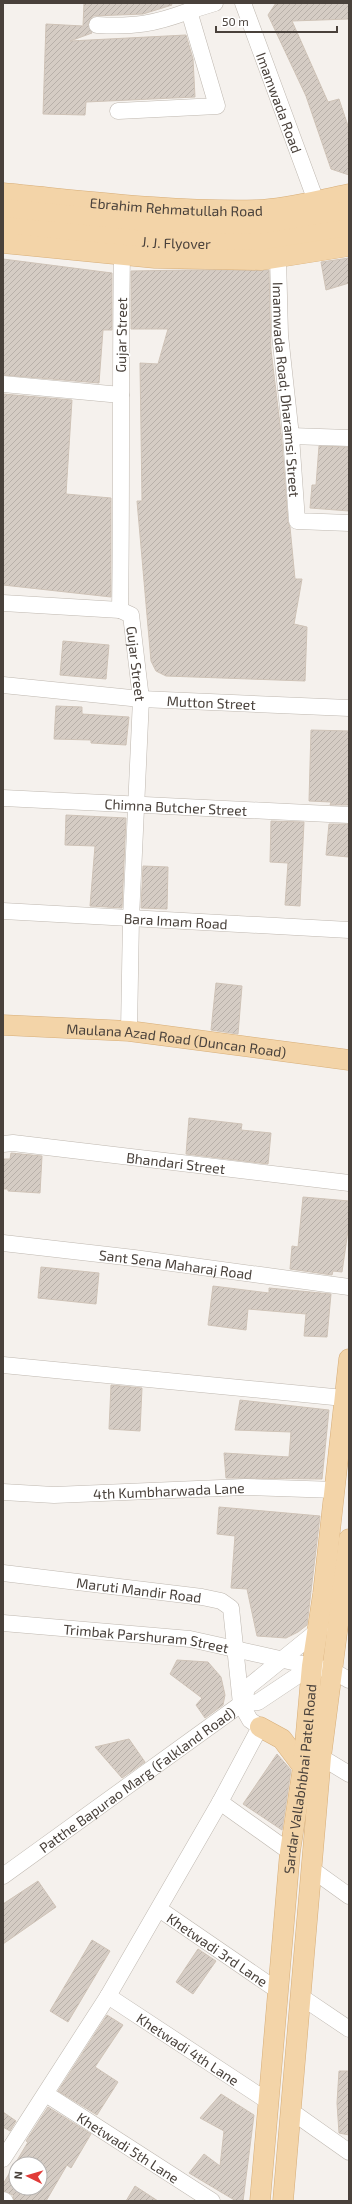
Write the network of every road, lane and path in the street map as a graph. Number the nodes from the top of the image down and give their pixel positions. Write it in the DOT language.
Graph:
graph roads {
  1 [pos="215,3"];
  2 [pos="243,3"];
  3 [pos="189,11"];
  4 [pos="97,25"];
  5 [pos="118,111"];
  6 [pos="3,192"];
  7 [pos="349,194"];
  8 [pos="316,201"];
  9 [pos="3,209"];
  10 [pos="349,211"];
  11 [pos="3,227"];
  12 [pos="349,230"];
  13 [pos="3,243"];
  14 [pos="349,246"];
  15 [pos="122,254"];
  16 [pos="278,258"];
  17 [pos="3,384"];
  18 [pos="121,395"];
  19 [pos="291,436"];
  20 [pos="349,438"];
  21 [pos="349,523"];
  22 [pos="3,603"];
  23 [pos="120,610"];
  24 [pos="3,684"];
  25 [pos="141,699"];
  26 [pos="349,708"];
  27 [pos="3,798"];
  28 [pos="137,804"];
  29 [pos="349,815"];
  30 [pos="3,911"];
  31 [pos="131,918"];
  32 [pos="349,930"];
  33 [pos="3,1025"];
  34 [pos="129,1031"];
  35 [pos="349,1060"];
  36 [pos="3,1144"];
  37 [pos="349,1183"];
  38 [pos="3,1243"];
  39 [pos="349,1287"];
  40 [pos="349,1359"];
  41 [pos="3,1365"];
  42 [pos="344,1398"];
  43 [pos="336,1490"];
  44 [pos="3,1492"];
  45 [pos="349,1539"];
  46 [pos="3,1573"];
  47 [pos="345,1598"];
  48 [pos="3,1623"];
  49 [pos="318,1632"];
  50 [pos="234,1649"];
  51 [pos="282,1661"];
  52 [pos="312,1666"];
  53 [pos="341,1676"];
  54 [pos="241,1704"];
  55 [pos="260,1727"];
  56 [pos="321,1756"];
  57 [pos="303,1767"];
  58 [pos="349,1774"];
  59 [pos="220,1802"];
  60 [pos="290,1852"];
  61 [pos="310,1868"];
  62 [pos="3,1876"];
  63 [pos="349,1896"];
  64 [pos="158,1909"];
  65 [pos="277,1990"];
  66 [pos="108,1996"];
  67 [pos="300,1996"];
  68 [pos="349,2029"];
  69 [pos="46,2094"];
  70 [pos="269,2102"];
  71 [pos="290,2111"];
  72 [pos="349,2152"];
  73 [pos="5,2153"];
  74 [pos="212,2201"];
  75 [pos="260,2201"];
  76 [pos="283,2201"];
  1 -- 3 [label="street"];
  2 -- 8 [label="street, Imamwada Road"];
  3 -- 4 [label="street"];
  3 -- 5 [label="street"];
  6 -- 8 [label="main road, Ebrahim Rehmatullah Road"];
  7 -- 8 [label="main road, Ebrahim Rehmatullah Road"];
  9 -- 10 [label="main road"];
  11 -- 12 [label="main road, J. J. Flyover"];
  13 -- 15 [label="main road"];
  14 -- 16 [label="main road"];
  15 -- 16 [label="main road"];
  15 -- 18 [label="street, Gujar Street"];
  16 -- 19 [label="street, Imamwada Road; Dharamsi Street"];
  17 -- 18 [label="street"];
  18 -- 23 [label="street, Gujar Street"];
  19 -- 20 [label="street"];
  19 -- 21 [label="street, Imamwada Road; Dharamsi Street"];
  22 -- 23 [label="street"];
  23 -- 25 [label="street, Gujar Street"];
  24 -- 25 [label="street, Mutton Street"];
  25 -- 26 [label="street, Mutton Street"];
  25 -- 28 [label="street, Gujar Street"];
  27 -- 28 [label="street, Chimna Butcher Street"];
  28 -- 29 [label="street, Chimna Butcher Street"];
  28 -- 31 [label="street, Gujar Street"];
  30 -- 31 [label="street, Bara Imam Road"];
  31 -- 32 [label="street, Bara Imam Road"];
  31 -- 34 [label="street, Gujar Street"];
  33 -- 34 [label="main road, Maulana Azad Road (Duncan Road)"];
  34 -- 35 [label="main road, Maulana Azad Road (Duncan Road)"];
  36 -- 37 [label="street, Bhandari Street"];
  38 -- 39 [label="street, Sant Sena Maharaj Road"];
  40 -- 42 [label="main road, Sardar Vallabhbhai Patel Road"];
  41 -- 42 [label="street"];
  42 -- 43 [label="main road, Sardar Vallabhbhai Patel Road"];
  43 -- 44 [label="street, 4th Kumbharwada Lane"];
  43 -- 49 [label="main road, Sardar Vallabhbhai Patel Road"];
  45 -- 47 [label="main road, Sardar Vallabhbhai Patel Road"];
  46 -- 50 [label="street, Maruti Mandir Road"];
  47 -- 49 [label="street, Patthe Bapurao Marg (Falkland Road)"];
  47 -- 53 [label="main road, Sardar Vallabhbhai Patel Road"];
  48 -- 50 [label="street, Trimbak Parshuram Street"];
  49 -- 51 [label="street, Patthe Bapurao Marg (Falkland Road)"];
  49 -- 52 [label="main road, Sardar Vallabhbhai Patel Road"];
  50 -- 51 [label="street"];
  50 -- 54 [label="street, Trimbak Parshuram Street"];
  51 -- 52 [label="street"];
  51 -- 54 [label="street, Patthe Bapurao Marg (Falkland Road)"];
  52 -- 53 [label="street"];
  52 -- 54 [label="street"];
  52 -- 57 [label="main road, Sardar Vallabhbhai Patel Road"];
  53 -- 56 [label="main road, Sardar Vallabhbhai Patel Road"];
  54 -- 55 [label="street"];
  54 -- 62 [label="street, Patthe Bapurao Marg (Falkland Road)"];
  55 -- 57 [label="main road"];
  55 -- 59 [label="street"];
  56 -- 58 [label="street"];
  56 -- 61 [label="main road, Sardar Vallabhbhai Patel Road"];
  57 -- 60 [label="main road, Sardar Vallabhbhai Patel Road"];
  59 -- 60 [label="street"];
  59 -- 64 [label="street"];
  60 -- 65 [label="main road, Sardar Vallabhbhai Patel Road"];
  61 -- 63 [label="street"];
  61 -- 67 [label="main road, Sardar Vallabhbhai Patel Road"];
  64 -- 65 [label="street, Khetwadi 3rd Lane"];
  64 -- 66 [label="street"];
  65 -- 70 [label="main road, Sardar Vallabhbhai Patel Road"];
  66 -- 69 [label="street"];
  66 -- 70 [label="street, Khetwadi 4th Lane"];
  67 -- 68 [label="street"];
  67 -- 71 [label="main road, Sardar Vallabhbhai Patel Road"];
  69 -- 73 [label="street"];
  69 -- 74 [label="street, Khetwadi 5th Lane"];
  70 -- 75 [label="main road, Sardar Vallabhbhai Patel Road"];
  71 -- 72 [label="street"];
  71 -- 76 [label="main road, Sardar Vallabhbhai Patel Road"];
}
